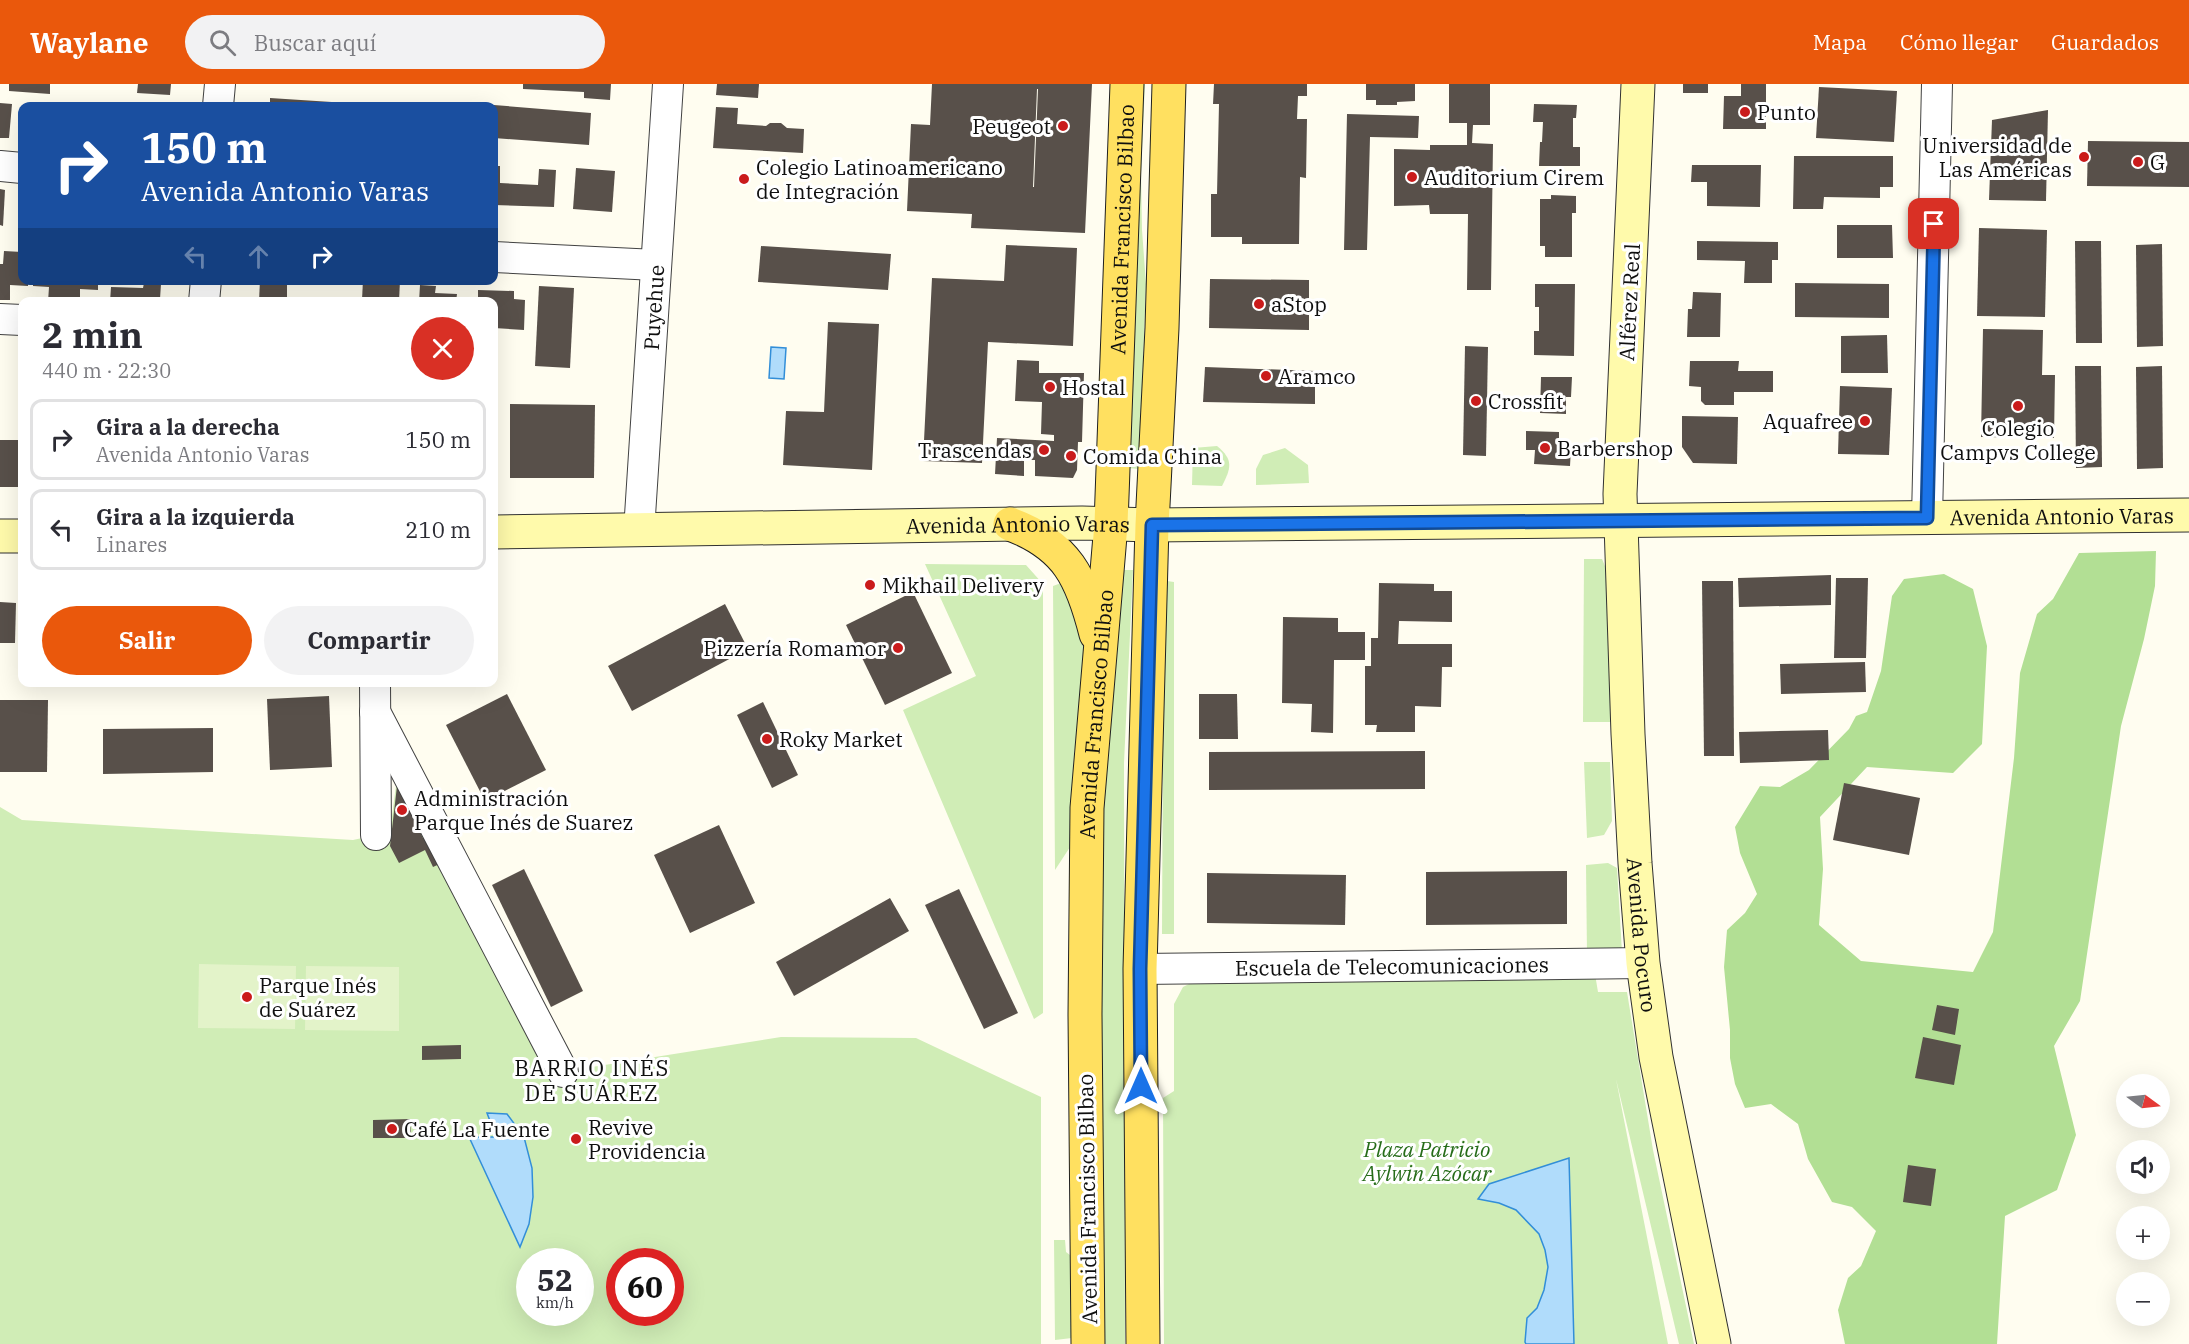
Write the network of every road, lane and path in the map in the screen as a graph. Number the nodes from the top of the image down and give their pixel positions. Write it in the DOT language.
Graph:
graph roads {
  1 [pos="220,84"];
  2 [pos="668,84"];
  3 [pos="1127,84"];
  4 [pos="1169,84"];
  5 [pos="1638,84"];
  6 [pos="1937,84"];
  7 [pos="218,102"];
  8 [pos="0,166"];
  9 [pos="18,168"];
  10 [pos="498,256"];
  11 [pos="656,265"];
  12 [pos="0,319"];
  13 [pos="18,320"];
  14 [pos="2189,515"];
  15 [pos="1927,518"];
  16 [pos="1620,521"];
  17 [pos="1010,524"];
  18 [pos="1111,524"];
  19 [pos="1152,525"];
  20 [pos="639,531"];
  21 [pos="498,532"];
  22 [pos="0,536"];
  23 [pos="18,536"];
  24 [pos="1099,652"];
  25 [pos="375,687"];
  26 [pos="375,712"];
  27 [pos="376,835"];
  28 [pos="1643,963"];
  29 [pos="1140,969"];
  30 [pos="563,1072"];
  31 [pos="1088,1344"];
  32 [pos="1143,1344"];
  33 [pos="1714,1344"];
  1 -- 7 [label="street"];
  2 -- 11 [label="street, Puyehue"];
  3 -- 18 [label="main road, Avenida Francisco Bilbao"];
  4 -- 19 [label="main road, Avenida Francisco Bilbao"];
  5 -- 16 [label="main road, Alférez Real"];
  6 -- 15 [label="street"];
  8 -- 9 [label="street"];
  10 -- 11 [label="street"];
  11 -- 20 [label="street, Puyehue"];
  12 -- 13 [label="street"];
  14 -- 15 [label="main road, Avenida Antonio Varas"];
  15 -- 16 [label="main road, Avenida Antonio Varas"];
  16 -- 19 [label="main road, Avenida Antonio Varas"];
  16 -- 28 [label="main road, Avenida Pocuro"];
  17 -- 18 [label="main road, Avenida Antonio Varas"];
  17 -- 20 [label="main road, Avenida Antonio Varas"];
  17 -- 24 [label="main road"];
  18 -- 19 [label="main road, Avenida Antonio Varas"];
  18 -- 24 [label="main road, Avenida Francisco Bilbao"];
  19 -- 29 [label="main road, Avenida Francisco Bilbao"];
  20 -- 21 [label="main road, Avenida Antonio Varas"];
  22 -- 23 [label="main road"];
  24 -- 31 [label="main road, Avenida Francisco Bilbao"];
  25 -- 26 [label="street"];
  26 -- 27 [label="street"];
  26 -- 30 [label="street"];
  28 -- 29 [label="street, Escuela de Telecomunicaciones"];
  28 -- 33 [label="main road, Avenida Pocuro"];
  29 -- 32 [label="main road, Avenida Francisco Bilbao"];
}
